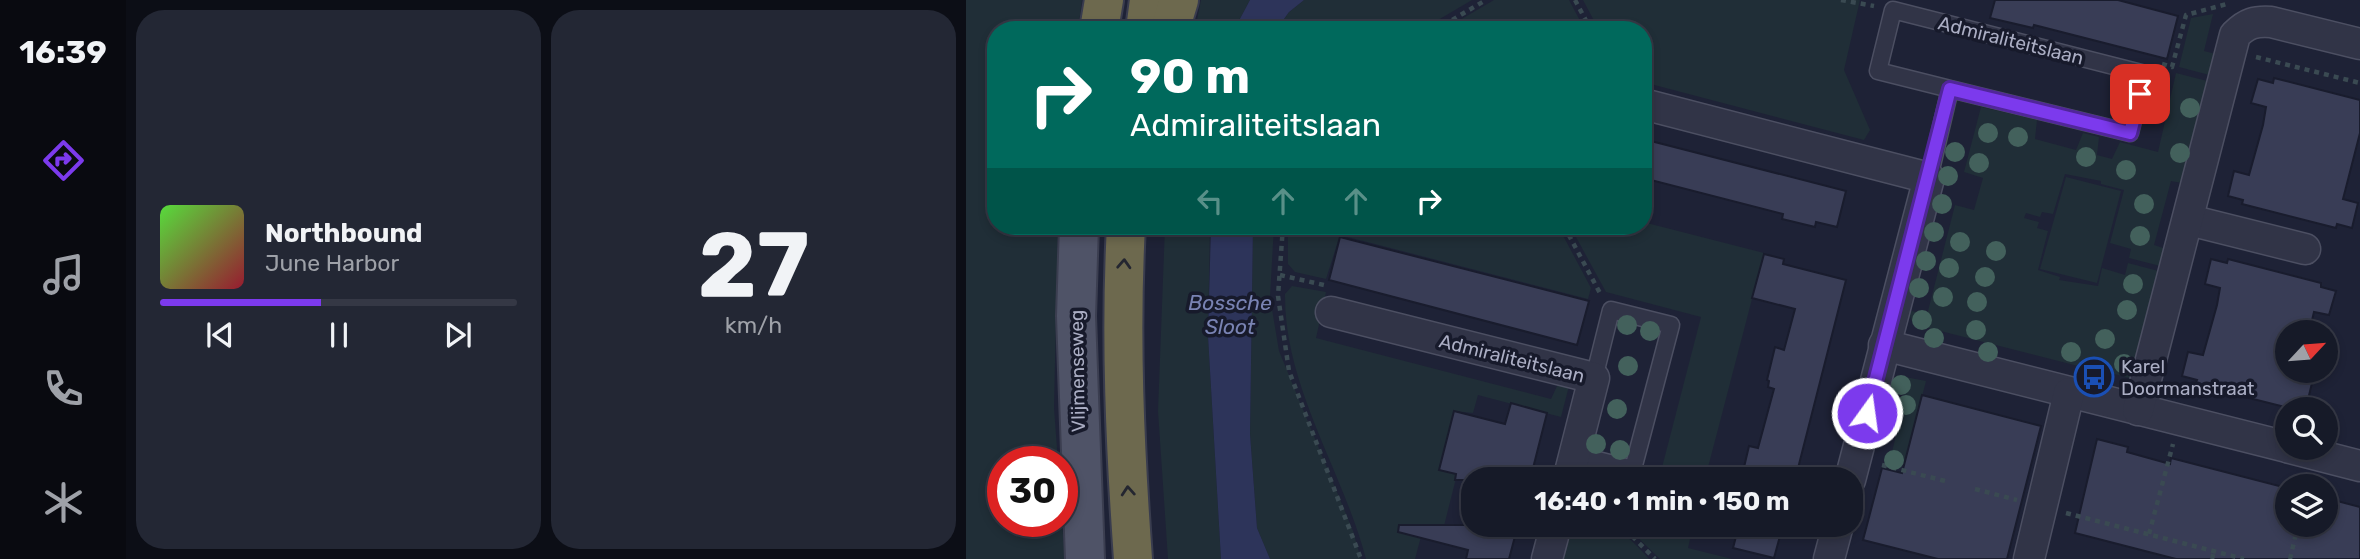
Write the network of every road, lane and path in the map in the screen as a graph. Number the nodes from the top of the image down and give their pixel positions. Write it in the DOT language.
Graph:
graph roads {
  1 [pos="1104,0"];
  2 [pos="1149,0"];
  3 [pos="1179,0"];
  4 [pos="1486,0"];
  5 [pos="1575,0"];
  6 [pos="1841,0"];
  7 [pos="2235,2"];
  8 [pos="1893,10"];
  9 [pos="1100,21"];
  10 [pos="1146,21"];
  11 [pos="1173,21"];
  12 [pos="1450,21"];
  13 [pos="1586,21"];
  14 [pos="2360,44"];
  15 [pos="2231,51"];
  16 [pos="2145,74"];
  17 [pos="2360,83"];
  18 [pos="1950,89"];
  19 [pos="1652,106"];
  20 [pos="1928,178"];
  21 [pos="2189,220"];
  22 [pos="1079,235"];
  23 [pos="1126,235"];
  24 [pos="1282,235"];
  25 [pos="1569,235"];
  26 [pos="2305,249"];
  27 [pos="1611,310"];
  28 [pos="1331,313"];
  29 [pos="1884,345"];
  30 [pos="1594,378"];
  31 [pos="2069,393"];
  32 [pos="2138,410"];
  33 [pos="2179,421"];
  34 [pos="2275,445"];
  35 [pos="2336,460"];
  36 [pos="2360,466"];
  37 [pos="1571,467"];
  38 [pos="1634,467"];
  39 [pos="1853,467"];
  40 [pos="1863,470"];
  41 [pos="1949,482"];
  42 [pos="1975,489"];
  43 [pos="2042,506"];
  44 [pos="2149,534"];
  45 [pos="1553,537"];
  46 [pos="1633,537"];
  47 [pos="2295,537"];
  48 [pos="2214,551"];
  49 [pos="1085,559"];
  50 [pos="1133,559"];
  51 [pos="1361,559"];
  52 [pos="1547,559"];
  53 [pos="1655,559"];
  54 [pos="2029,559"];
  55 [pos="2212,559"];
  56 [pos="2244,559"];
  57 [pos="2290,559"];
  1 -- 9 [label="highway"];
  2 -- 10 [label="highway"];
  3 -- 11 [label="highway"];
  4 -- 12 [label="path"];
  5 -- 13 [label="path"];
  6 -- 8 [label="path"];
  7 -- 16 [label="path"];
  8 -- 16 [label="lane, Admiraliteitslaan"];
  8 -- 18 [label="lane"];
  14 -- 15 [label="street"];
  15 -- 17 [label="path"];
  15 -- 21 [label="street"];
  16 -- 18 [label="lane"];
  18 -- 20 [label="lane"];
  19 -- 20 [label="street"];
  20 -- 29 [label="street"];
  21 -- 26 [label="street"];
  21 -- 32 [label="street"];
  22 -- 49 [label="main road, Vlijmenseweg"];
  50 -- 23 [label="highway, one-way"];
  24 -- 51 [label="path"];
  25 -- 27 [label="path"];
  27 -- 30 [label="lane"];
  27 -- 38 [label="lane"];
  28 -- 30 [label="street, Admiraliteitslaan"];
  29 -- 31 [label="street"];
  29 -- 39 [label="street"];
  30 -- 37 [label="street, Admiraliteitslaan"];
  31 -- 32 [label="street"];
  31 -- 43 [label="street"];
  32 -- 33 [label="street"];
  33 -- 34 [label="street"];
  33 -- 44 [label="path"];
  35 -- 36 [label="street"];
  40 -- 41 [label="path"];
  42 -- 43 [label="path"];
  43 -- 44 [label="path"];
  43 -- 54 [label="street"];
  44 -- 48 [label="path"];
  45 -- 52 [label="street"];
  46 -- 53 [label="path"];
  47 -- 57 [label="path"];
  48 -- 55 [label="path"];
  48 -- 56 [label="path"];
}
